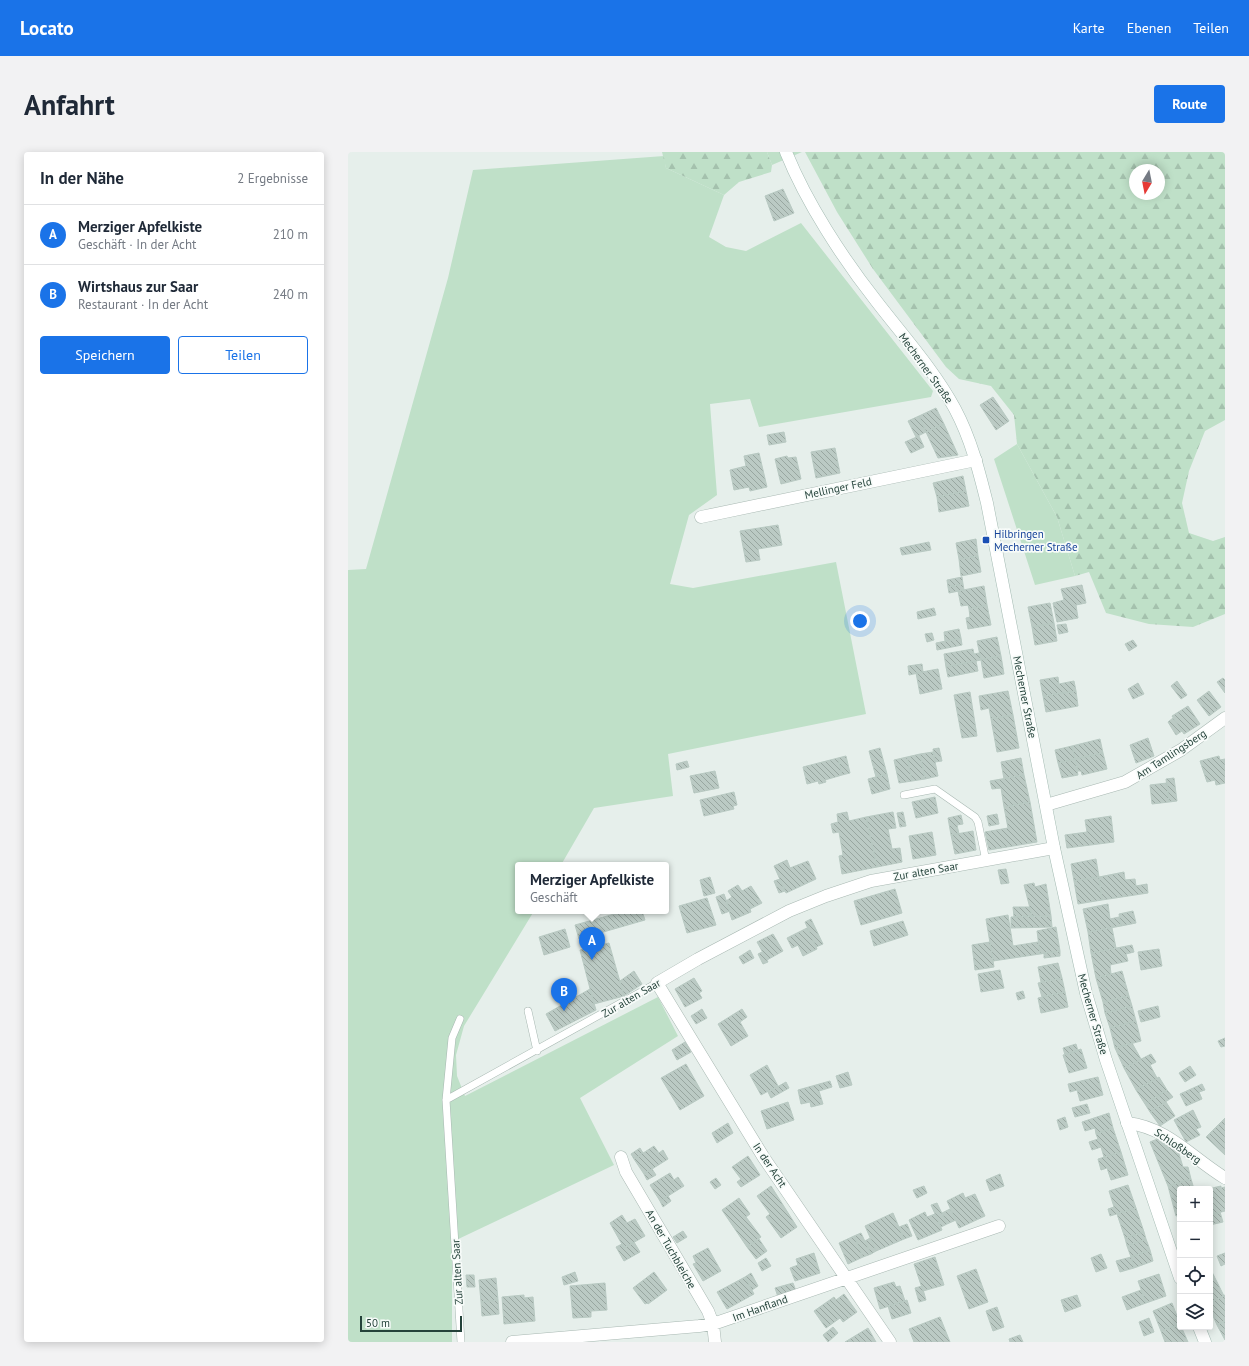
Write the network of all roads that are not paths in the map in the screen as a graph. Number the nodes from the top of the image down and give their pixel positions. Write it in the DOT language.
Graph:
graph roads {
  1 [pos="787,154"];
  2 [pos="976,460"];
  3 [pos="701,517"];
  4 [pos="1225,718"];
  5 [pos="904,795"];
  6 [pos="1046,805"];
  7 [pos="1054,848"];
  8 [pos="986,861"];
  9 [pos="657,983"];
  10 [pos="528,1011"];
  11 [pos="460,1019"];
  12 [pos="537,1051"];
  13 [pos="446,1100"];
  14 [pos="1127,1123"];
  15 [pos="621,1157"];
  16 [pos="1225,1178"];
  17 [pos="999,1226"];
  18 [pos="1177,1269"];
  19 [pos="846,1277"];
  20 [pos="713,1324"];
  21 [pos="1200,1330"];
  22 [pos="461,1342"];
  23 [pos="512,1342"];
  24 [pos="715,1342"];
  25 [pos="890,1342"];
  26 [pos="1205,1342"];
  1 -- 2 [label="street, Mecherner Straße"];
  2 -- 3 [label="street, Mellinger Feld"];
  2 -- 6 [label="street, Mecherner Straße"];
  4 -- 6 [label="street, Am Tamlingsberg"];
  5 -- 8 [label="lane"];
  6 -- 7 [label="street, Mecherner Straße"];
  7 -- 8 [label="street, Zur alten Saar"];
  7 -- 14 [label="street, Mecherner Straße"];
  8 -- 9 [label="street, Zur alten Saar"];
  9 -- 12 [label="lane, Zur alten Saar"];
  9 -- 19 [label="street, In der Acht"];
  10 -- 12 [label="lane"];
  11 -- 13 [label="lane"];
  12 -- 13 [label="lane, Zur alten Saar"];
  13 -- 22 [label="lane, Zur alten Saar"];
  14 -- 16 [label="street, Schloßberg"];
  14 -- 18 [label="street, Mecherner Straße"];
  15 -- 20 [label="street, An der Tuchbleiche"];
  17 -- 19 [label="street, Im Hanfland"];
  19 -- 20 [label="street, Im Hanfland"];
  19 -- 25 [label="street, In der Acht"];
  20 -- 23 [label="street, Im Hanfland"];
  20 -- 24 [label="street, An der Tuchbleiche"];
  21 -- 26 [label="street"];
}
